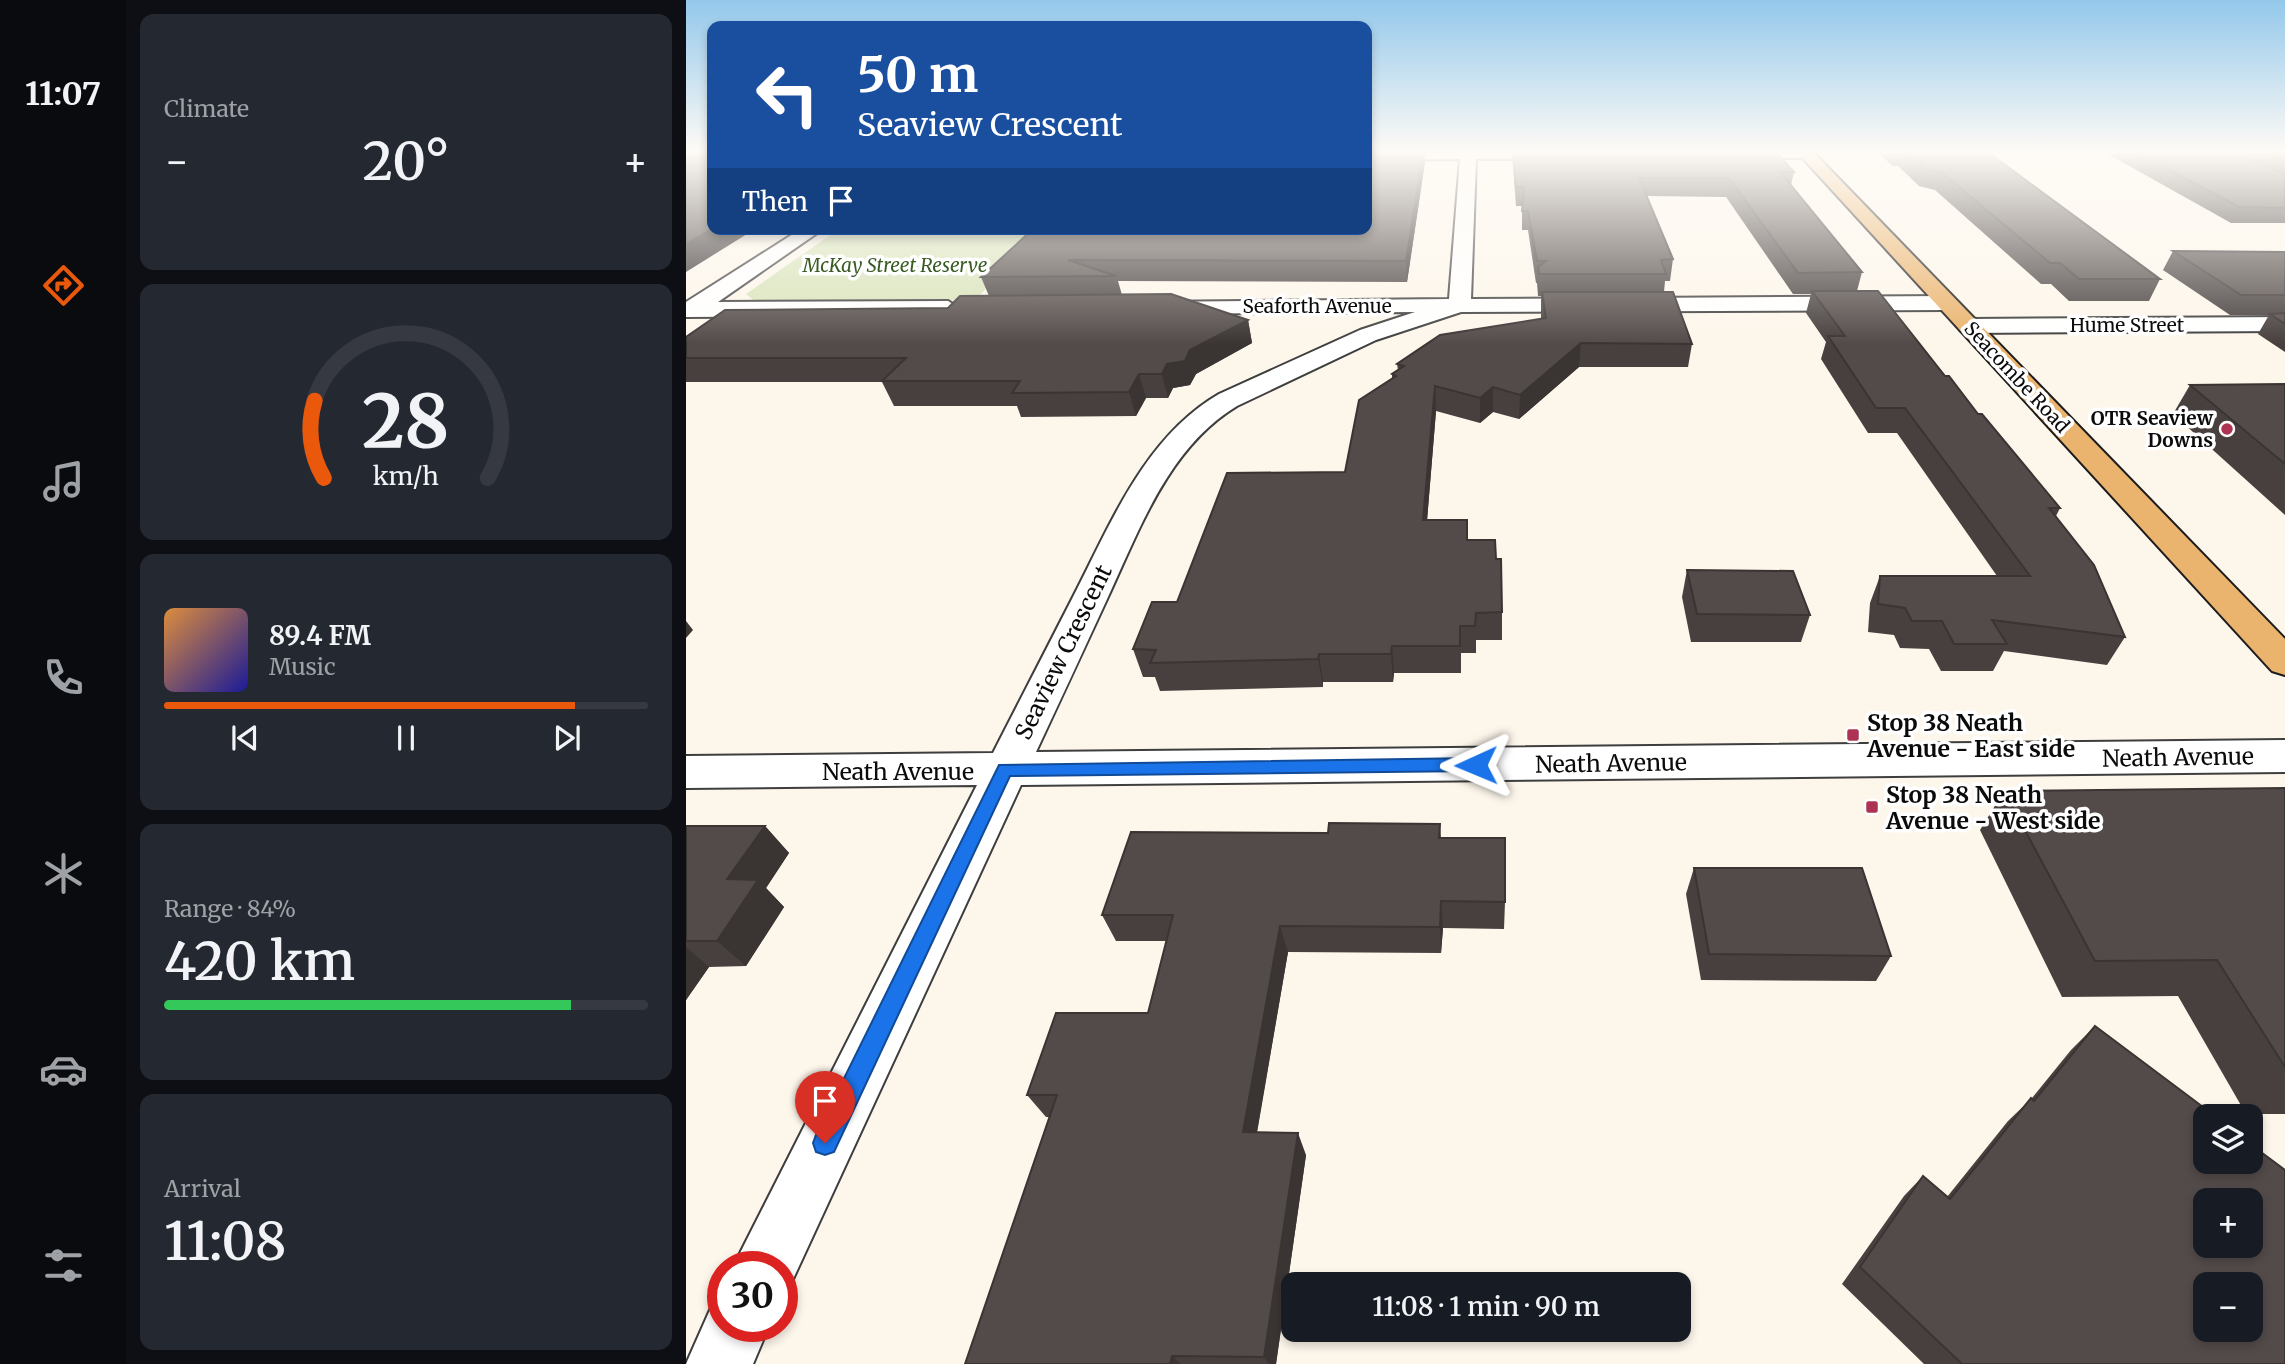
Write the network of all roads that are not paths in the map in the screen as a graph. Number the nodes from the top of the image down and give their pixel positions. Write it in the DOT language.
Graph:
graph roads {
  1 [pos="1465,217"];
  2 [pos="1866,217"];
  3 [pos="805,235"];
  4 [pos="1947,303"];
  5 [pos="1460,306"];
  6 [pos="1139,307"];
  7 [pos="971,308"];
  8 [pos="688,311"];
  9 [pos="2285,324"];
  10 [pos="1969,326"];
  11 [pos="2285,662"];
  12 [pos="2285,756"];
  13 [pos="1005,770"];
  14 [pos="686,772"];
  15 [pos="773,1251"];
  16 [pos="728,1342"];
  17 [pos="718,1364"];
  1 -- 5 [label="street"];
  2 -- 4 [label="main road, Seacombe Road"];
  3 -- 8 [label="street"];
  4 -- 5 [label="street, Seaforth Avenue"];
  4 -- 10 [label="main road, Seacombe Road"];
  5 -- 6 [label="street, Seaforth Avenue"];
  5 -- 13 [label="street, Seaview Crescent"];
  7 -- 8 [label="street"];
  9 -- 10 [label="street, Hume Street"];
  10 -- 11 [label="main road, Seacombe Road"];
  12 -- 13 [label="street, Neath Avenue"];
  13 -- 14 [label="street, Neath Avenue"];
  13 -- 15 [label="street, Seaview Crescent"];
  16 -- 17 [label="street"];
}
